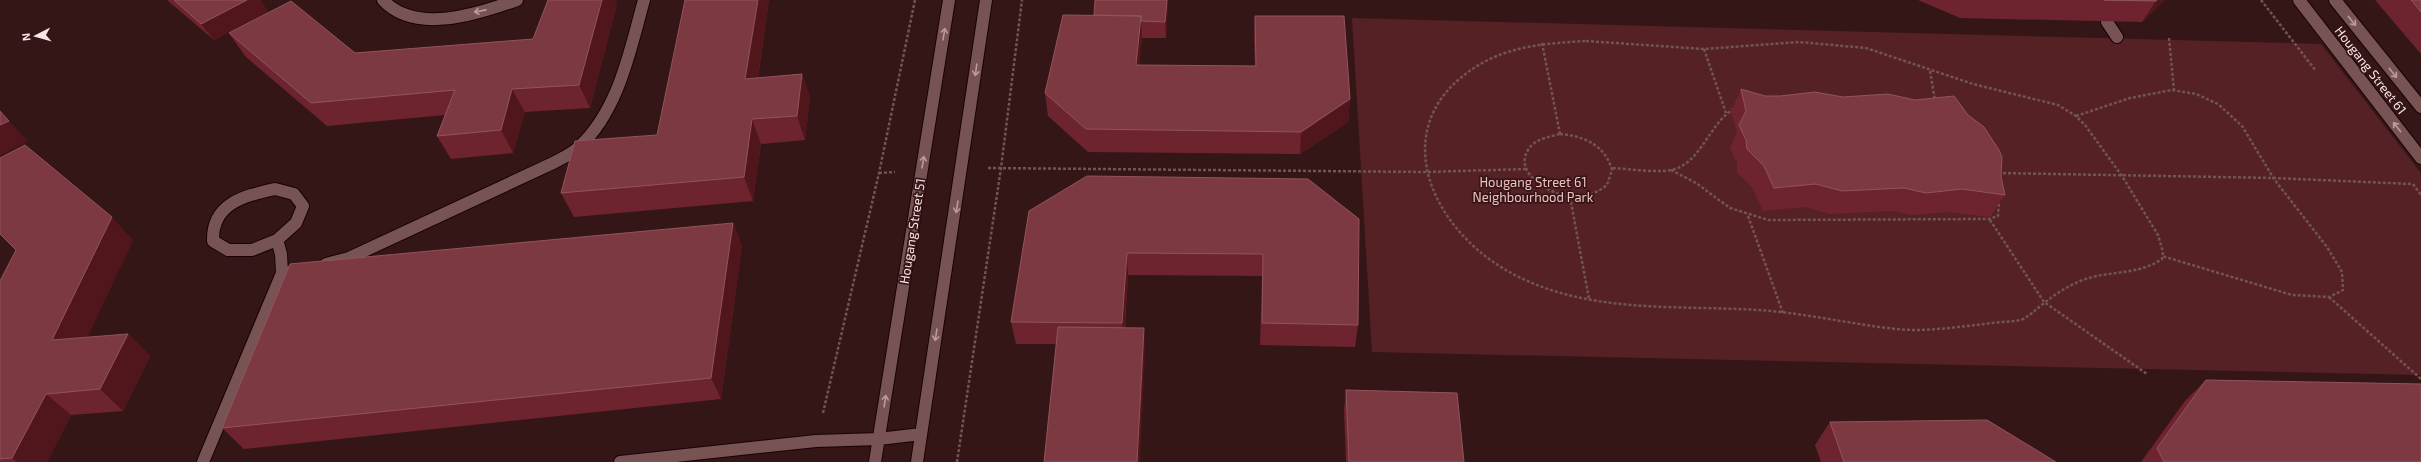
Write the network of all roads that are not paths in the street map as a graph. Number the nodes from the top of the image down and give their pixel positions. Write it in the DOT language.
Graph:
graph roads {
  1 [pos="383,0"];
  2 [pos="517,0"];
  3 [pos="644,0"];
  4 [pos="949,0"];
  5 [pos="986,0"];
  6 [pos="2299,0"];
  7 [pos="2335,0"];
  8 [pos="2107,22"];
  9 [pos="2117,37"];
  10 [pos="2421,107"];
  11 [pos="2421,158"];
  12 [pos="277,240"];
  13 [pos="282,274"];
  14 [pos="921,434"];
  15 [pos="879,439"];
  16 [pos="204,462"];
  17 [pos="620,462"];
  18 [pos="875,462"];
  19 [pos="917,462"];
  2 -- 1 [label="street, one-way"];
  3 -- 13 [label="street"];
  15 -- 4 [label="street, Hougang Street 51, one-way"];
  5 -- 14 [label="street, one-way"];
  11 -- 6 [label="street, Hougang Street 61, one-way"];
  7 -- 10 [label="street, Hougang Street 61, one-way"];
  8 -- 9 [label="street"];
  12 -- 12 [label="street"];
  12 -- 13 [label="street"];
  13 -- 16 [label="street"];
  14 -- 15 [label="street"];
  14 -- 19 [label="street"];
  15 -- 17 [label="street"];
  15 -- 18 [label="street, Hougang Street 51"];
}
